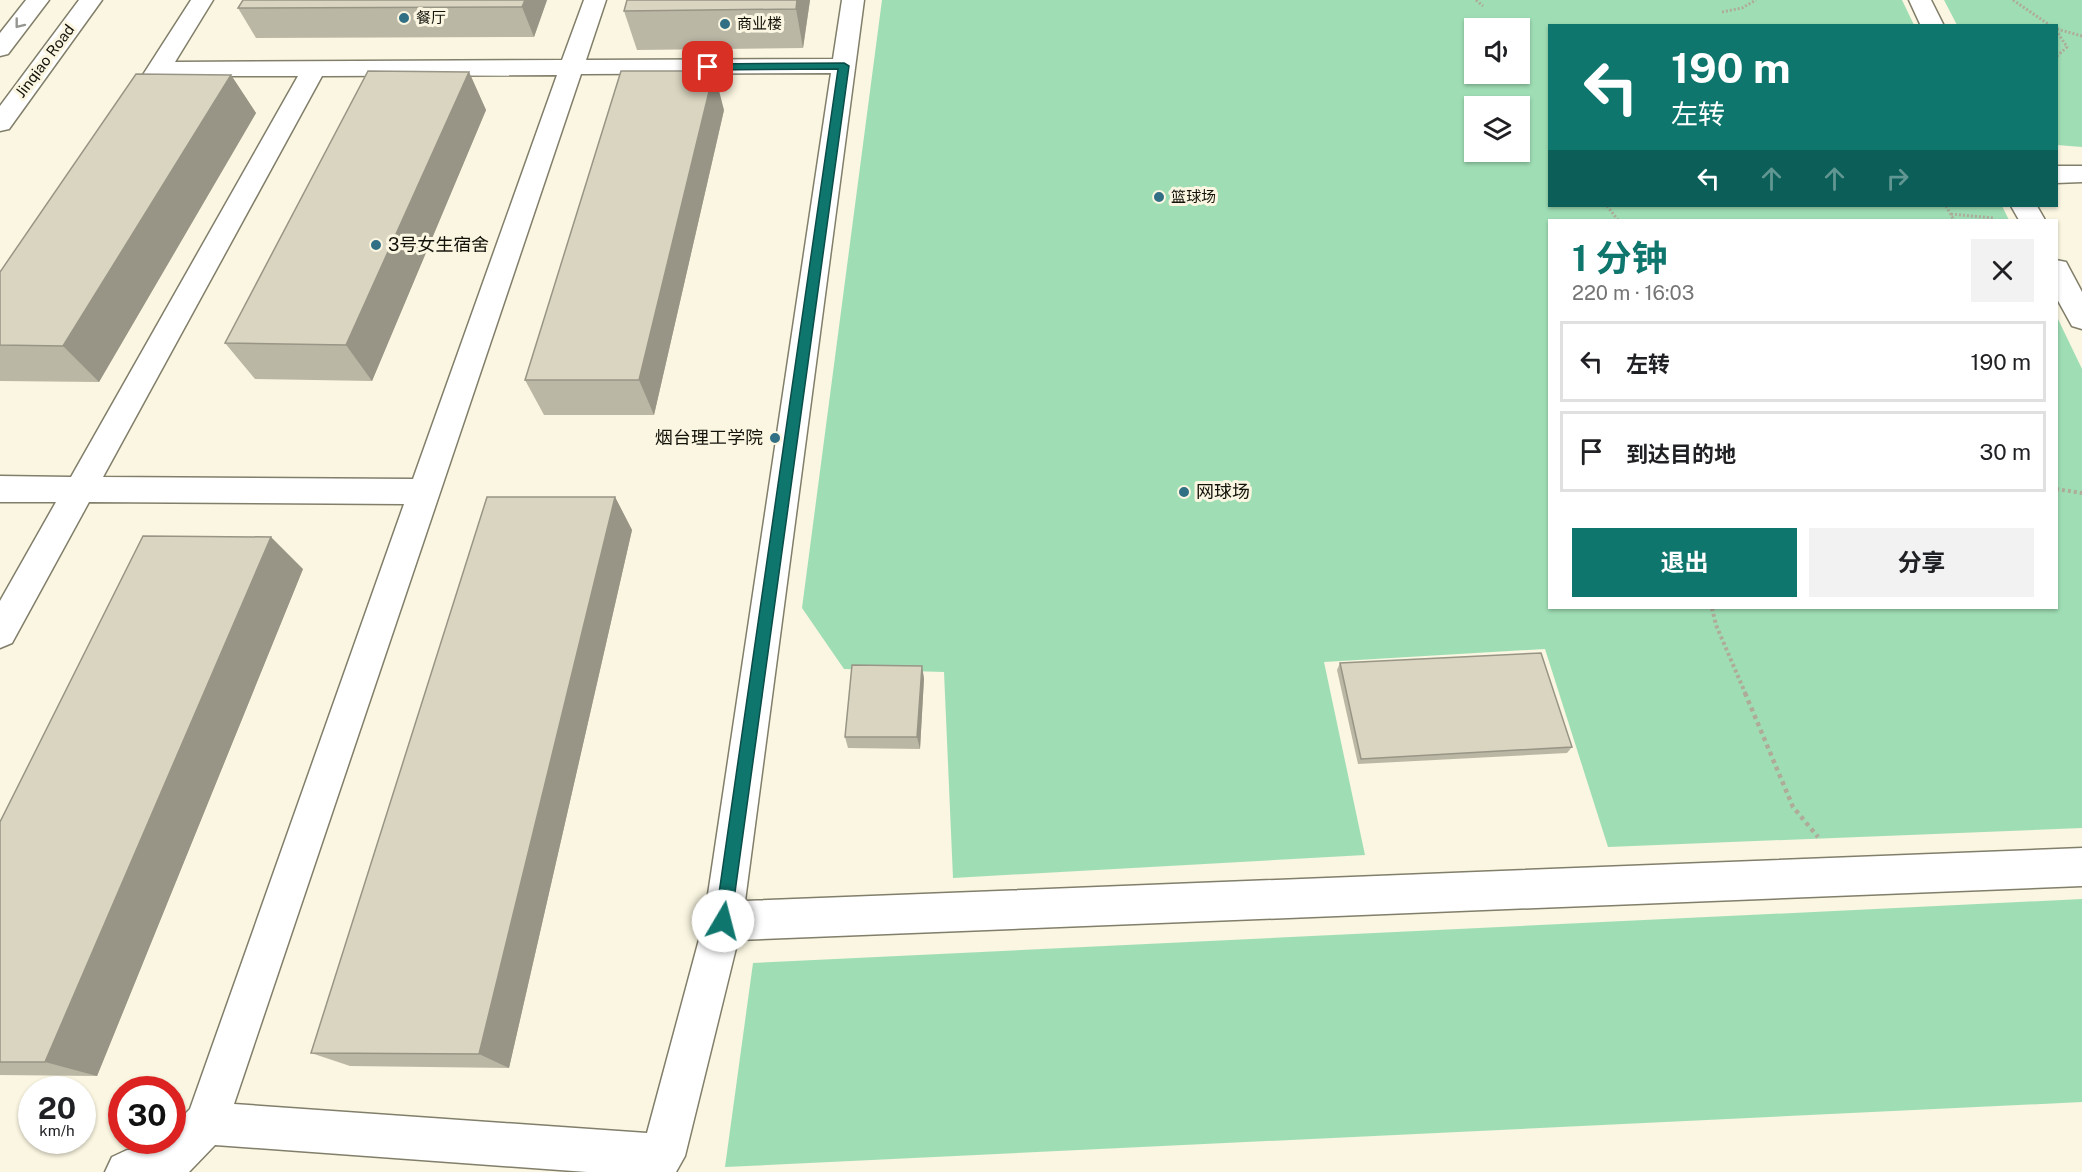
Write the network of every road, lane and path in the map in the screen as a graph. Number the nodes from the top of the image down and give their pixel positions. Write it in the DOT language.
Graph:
graph roads {
  1 [pos="38,0"];
  2 [pos="91,0"];
  3 [pos="202,0"];
  4 [pos="595,0"];
  5 [pos="853,0"];
  6 [pos="1476,0"];
  7 [pos="1756,0"];
  8 [pos="1920,0"];
  9 [pos="2013,0"];
  10 [pos="1483,6"];
  11 [pos="1722,12"];
  12 [pos="1932,24"];
  13 [pos="2048,24"];
  14 [pos="2058,30"];
  15 [pos="2058,33"];
  16 [pos="2082,36"];
  17 [pos="0,49"];
  18 [pos="2058,55"];
  19 [pos="844,66"];
  20 [pos="572,67"];
  21 [pos="314,68"];
  22 [pos="160,69"];
  23 [pos="133,107"];
  24 [pos="0,123"];
  25 [pos="2082,174"];
  26 [pos="2058,175"];
  27 [pos="1608,207"];
  28 [pos="1947,207"];
  29 [pos="1951,214"];
  30 [pos="1997,218"];
  31 [pos="1617,219"];
  32 [pos="1954,219"];
  33 [pos="2058,273"];
  34 [pos="2082,320"];
  35 [pos="0,489"];
  36 [pos="2058,489"];
  37 [pos="425,492"];
  38 [pos="2082,493"];
  39 [pos="1712,609"];
  40 [pos="0,633"];
  41 [pos="1820,839"];
  42 [pos="2082,867"];
  43 [pos="723,921"];
  44 [pos="206,1122"];
  45 [pos="127,1172"];
  1 -- 17 [label="street, one-way"];
  2 -- 24 [label="street, Jinqiao Road"];
  3 -- 22 [label="street"];
  4 -- 20 [label="street"];
  5 -- 19 [label="street"];
  6 -- 10 [label="path"];
  7 -- 11 [label="path"];
  8 -- 12 [label="street"];
  9 -- 13 [label="path"];
  14 -- 16 [label="path"];
  15 -- 18 [label="path"];
  19 -- 20 [label="street"];
  19 -- 43 [label="street"];
  20 -- 21 [label="street"];
  20 -- 37 [label="street"];
  21 -- 22 [label="street"];
  21 -- 40 [label="street"];
  22 -- 23 [label="street"];
  25 -- 26 [label="street"];
  27 -- 31 [label="path"];
  28 -- 29 [label="path"];
  29 -- 30 [label="path"];
  29 -- 32 [label="path"];
  33 -- 34 [label="street"];
  35 -- 37 [label="street"];
  36 -- 38 [label="path"];
  37 -- 44 [label="street"];
  39 -- 41 [label="path"];
  42 -- 43 [label="street"];
  43 -- 44 [label="street"];
  44 -- 45 [label="street"];
}
